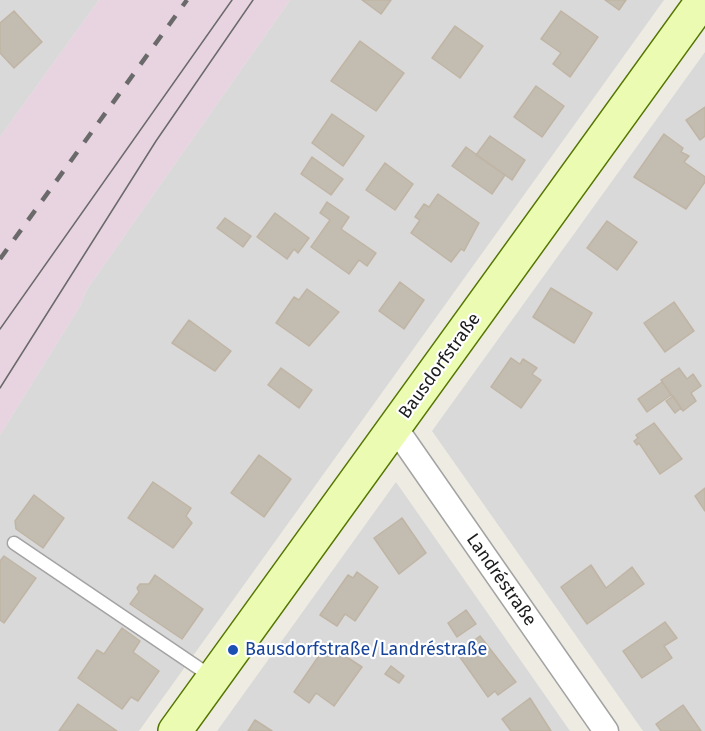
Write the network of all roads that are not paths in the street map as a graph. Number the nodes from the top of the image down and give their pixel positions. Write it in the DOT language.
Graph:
graph roads {
  1 [pos="703,0"];
  2 [pos="396,429"];
  3 [pos="14,543"];
  4 [pos="213,678"];
  5 [pos="175,731"];
  6 [pos="606,731"];
  1 -- 2 [label="street, Bausdorfstraße"];
  2 -- 4 [label="street, Bausdorfstraße"];
  2 -- 6 [label="street, Landréstraße"];
  3 -- 4 [label="lane"];
  4 -- 5 [label="street, Bausdorfstraße"];
}
